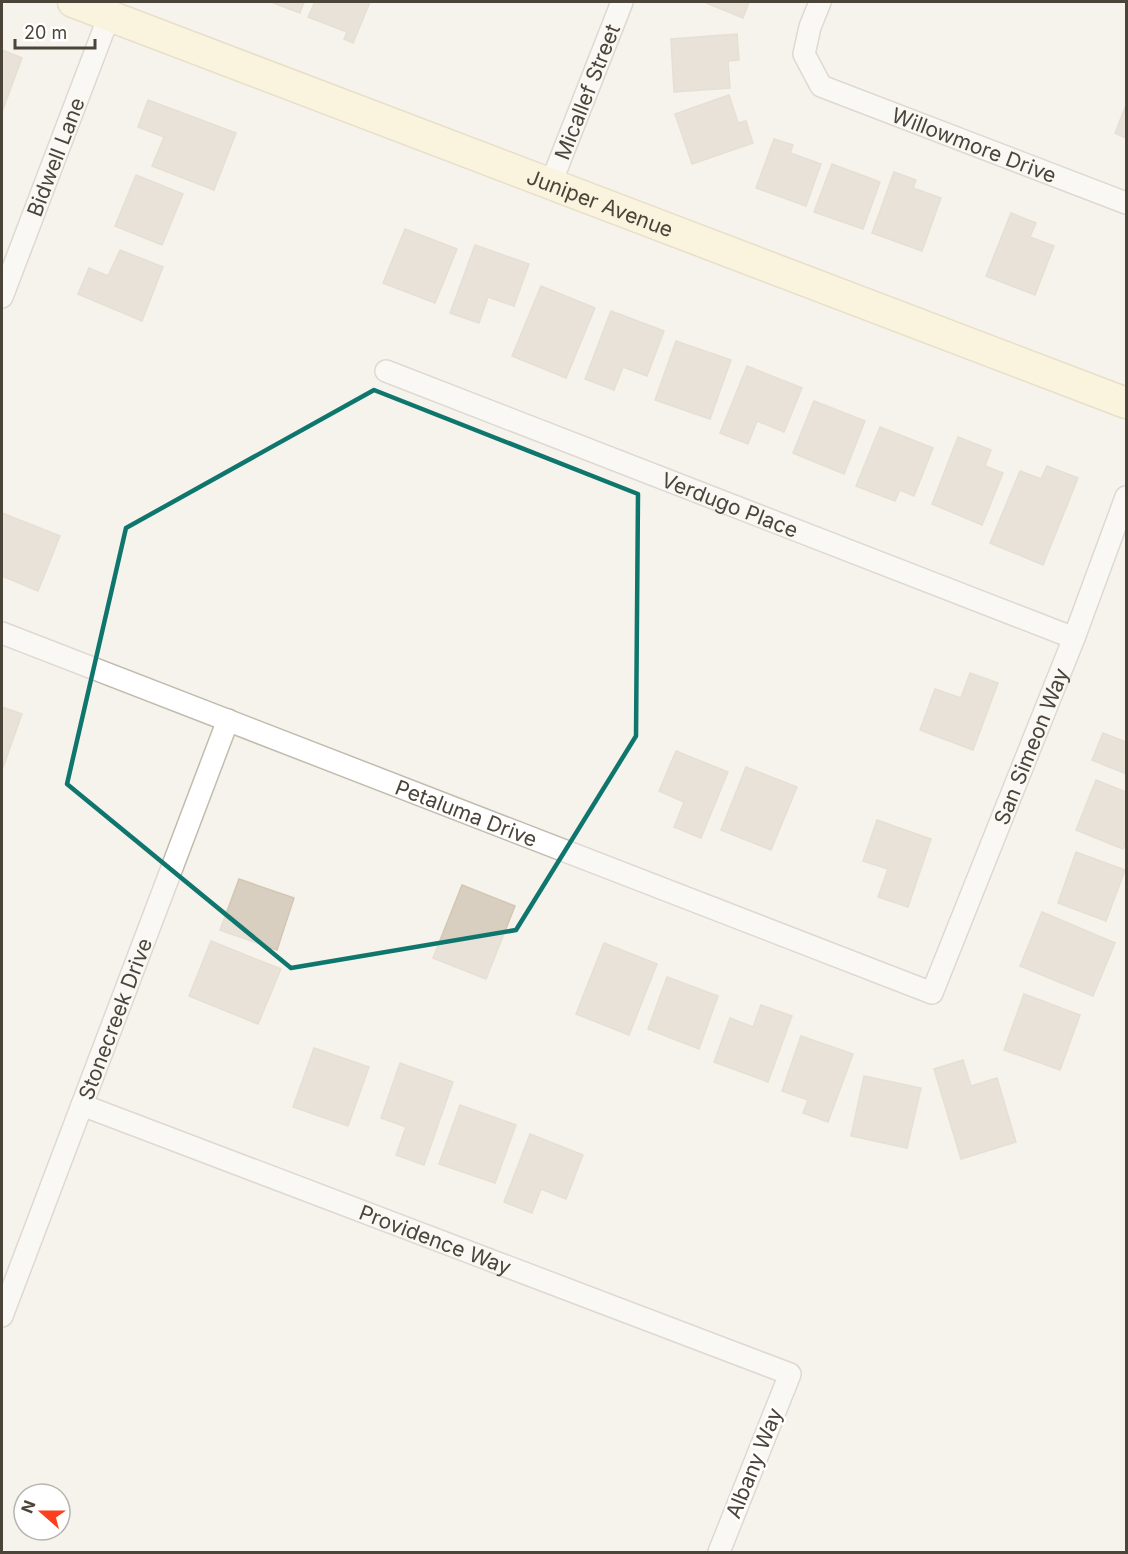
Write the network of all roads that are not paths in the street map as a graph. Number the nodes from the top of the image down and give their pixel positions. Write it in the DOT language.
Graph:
graph roads {
  1 [pos="73,2"];
  2 [pos="622,2"];
  3 [pos="820,2"];
  4 [pos="109,16"];
  5 [pos="552,183"];
  6 [pos="1126,203"];
  7 [pos="2,297"];
  8 [pos="386,371"];
  9 [pos="1126,403"];
  10 [pos="1126,496"];
  11 [pos="2,633"];
  12 [pos="1074,638"];
  13 [pos="228,720"];
  14 [pos="932,993"];
  15 [pos="82,1105"];
  16 [pos="2,1316"];
  17 [pos="790,1374"];
  18 [pos="719,1552"];
  1 -- 4 [label="street, Juniper Avenue"];
  2 -- 5 [label="street, Micallef Street"];
  3 -- 6 [label="street, Willowmore Drive"];
  4 -- 5 [label="street, Juniper Avenue"];
  4 -- 7 [label="street, Bidwell Lane"];
  5 -- 9 [label="street, Juniper Avenue"];
  8 -- 12 [label="street, Verdugo Place"];
  10 -- 12 [label="street, San Simeon Way"];
  11 -- 13 [label="street, Petaluma Drive"];
  12 -- 14 [label="street, San Simeon Way"];
  13 -- 14 [label="street, Petaluma Drive"];
  13 -- 15 [label="street, Stonecreek Drive"];
  15 -- 16 [label="street, Stonecreek Drive"];
  15 -- 17 [label="street, Providence Way"];
  17 -- 18 [label="street, Albany Way"];
}
